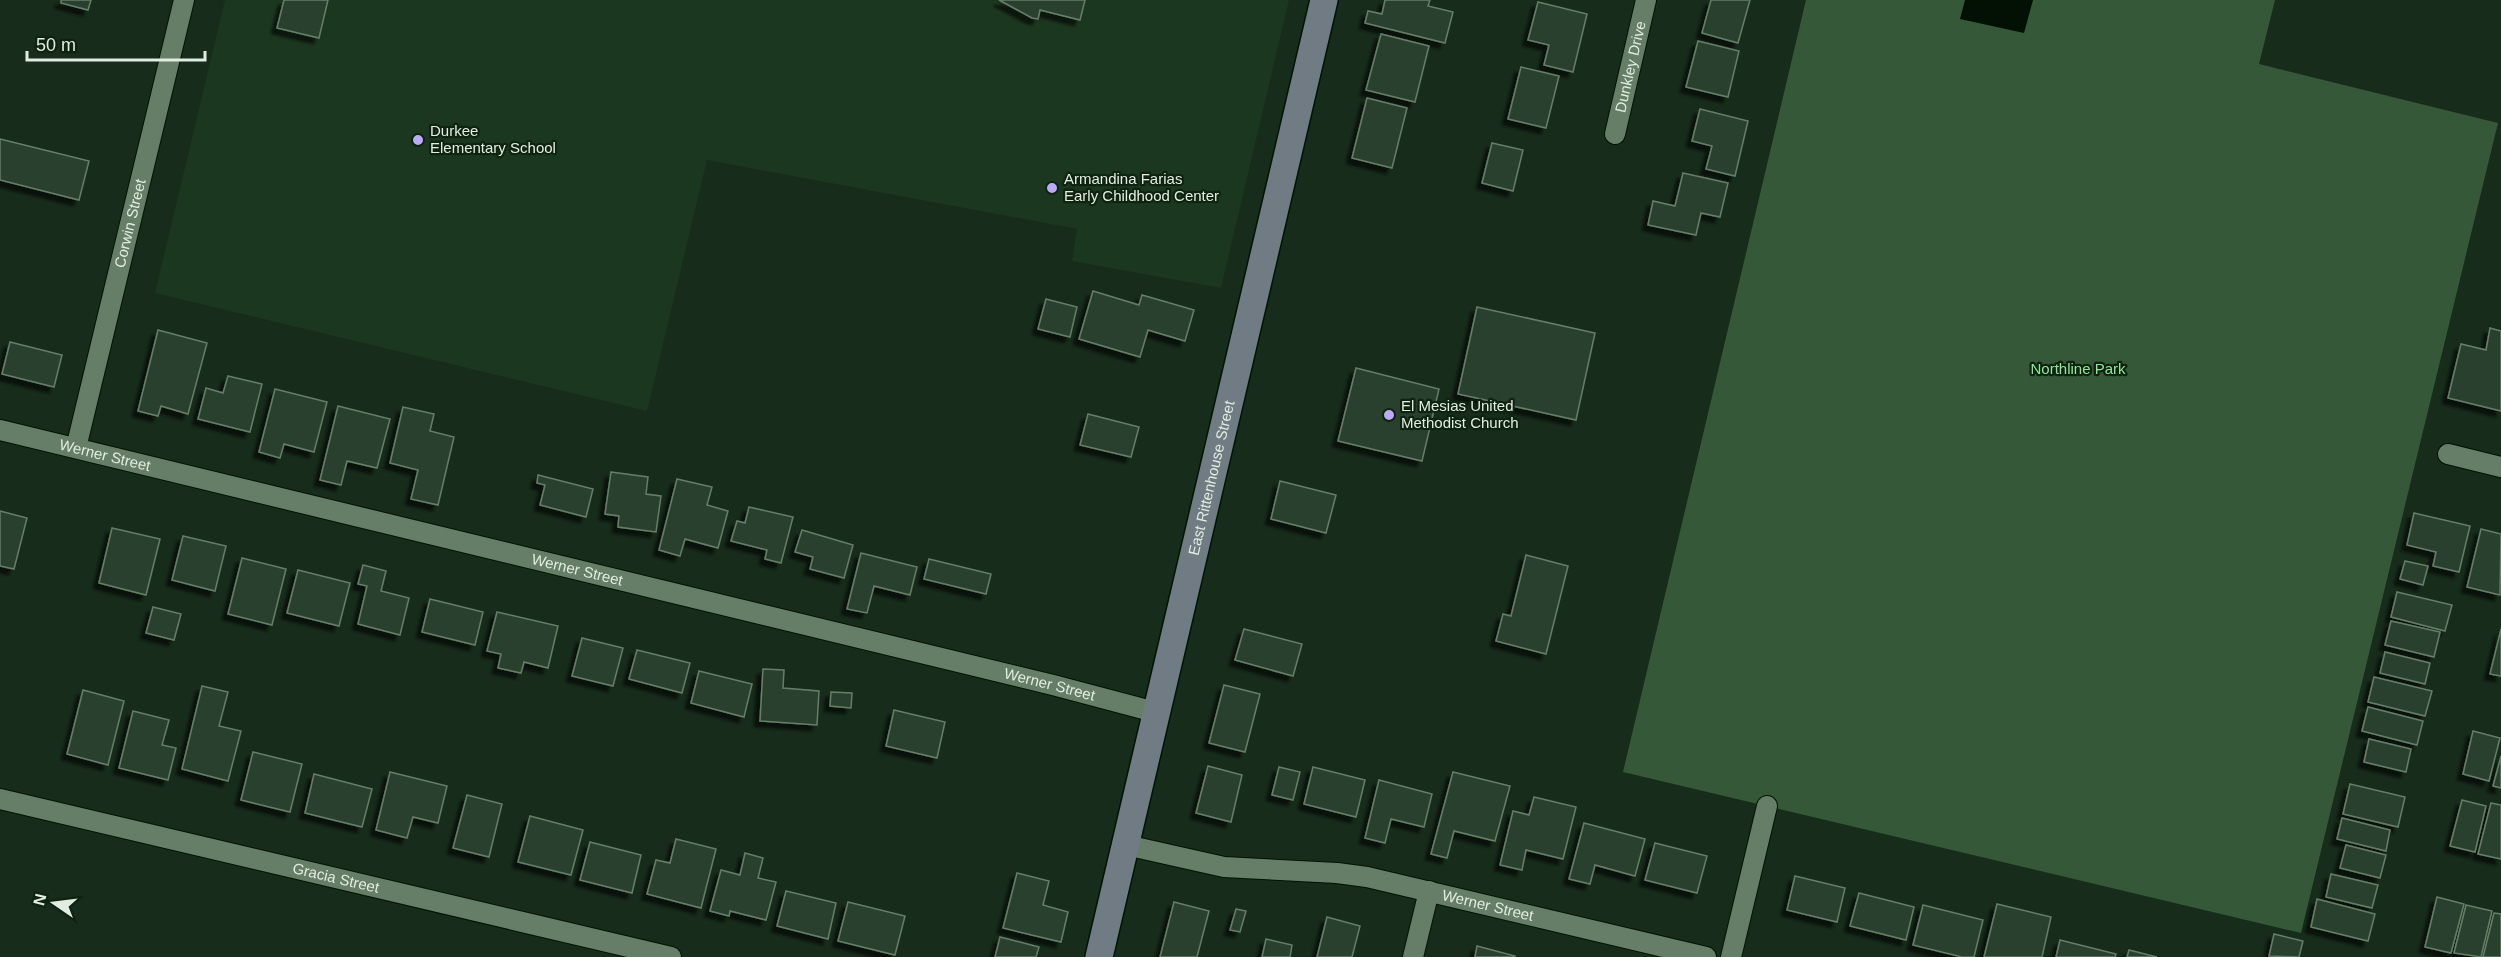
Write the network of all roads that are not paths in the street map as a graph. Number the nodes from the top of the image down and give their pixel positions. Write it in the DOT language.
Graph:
graph roads {
  1 [pos="184,0"];
  2 [pos="1324,0"];
  3 [pos="1646,0"];
  4 [pos="1615,134"];
  5 [pos="0,430"];
  6 [pos="76,448"];
  7 [pos="2448,454"];
  8 [pos="2501,467"];
  9 [pos="1155,712"];
  10 [pos="0,799"];
  11 [pos="1767,806"];
  12 [pos="1126,845"];
  13 [pos="1429,891"];
  14 [pos="671,957"];
  15 [pos="1099,957"];
  16 [pos="1413,957"];
  17 [pos="1706,957"];
  18 [pos="1731,957"];
  1 -- 6 [label="street, Corwin Street"];
  2 -- 9 [label="street, East Rittenhouse Street"];
  3 -- 4 [label="street, Dunkley Drive"];
  5 -- 6 [label="street, Werner Street"];
  6 -- 9 [label="street, Werner Street"];
  7 -- 8 [label="street"];
  9 -- 12 [label="street, East Rittenhouse Street"];
  10 -- 14 [label="street, Gracia Street"];
  11 -- 18 [label="street"];
  12 -- 13 [label="street, Werner Street"];
  12 -- 15 [label="street, East Rittenhouse Street"];
  13 -- 16 [label="street"];
  13 -- 17 [label="street, Werner Street"];
}
